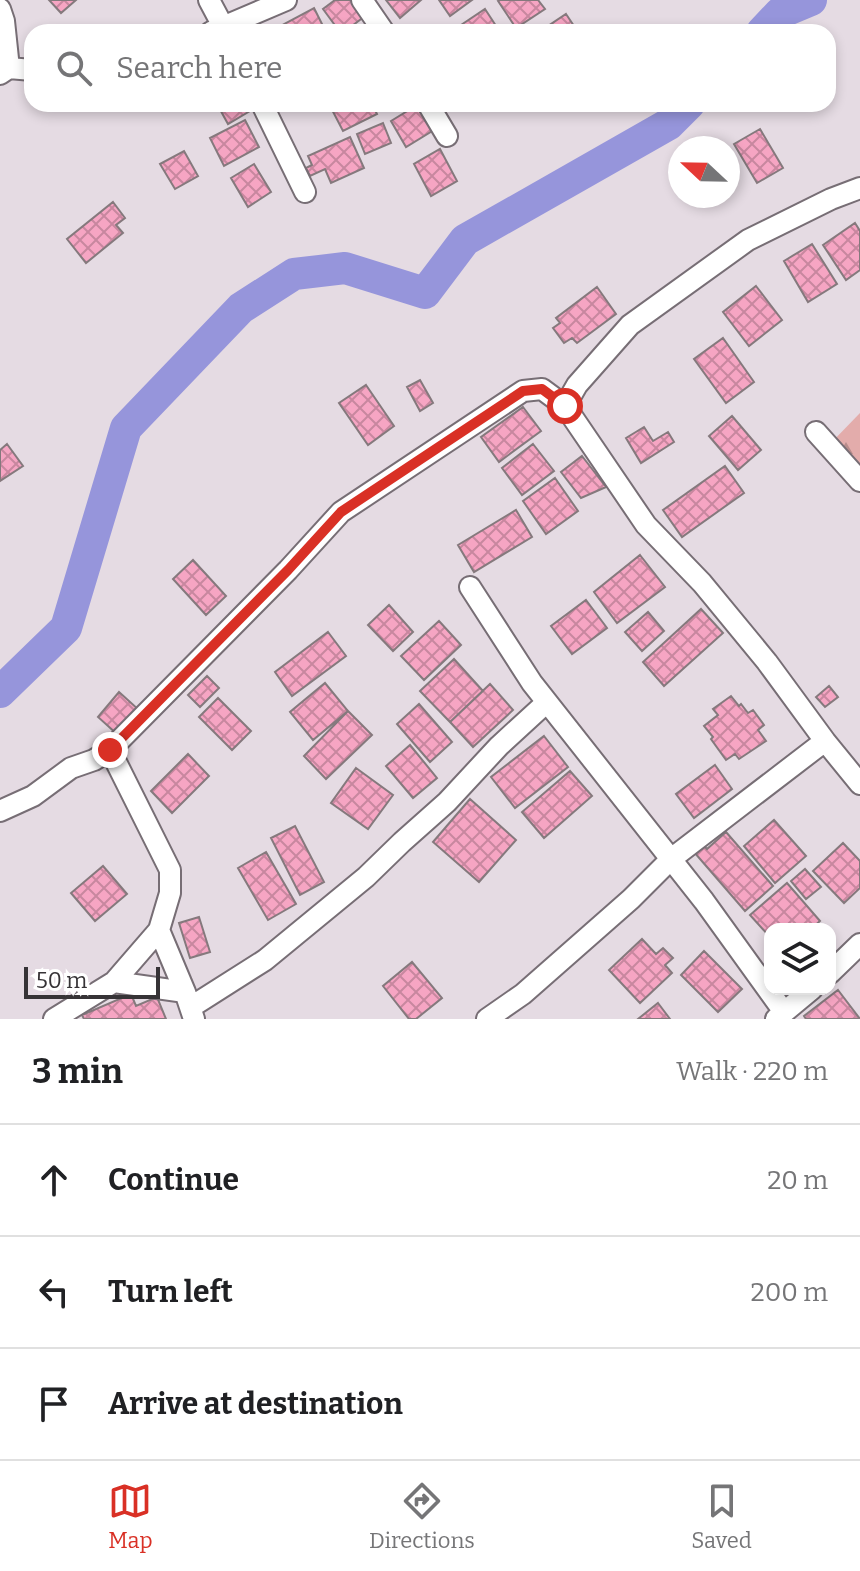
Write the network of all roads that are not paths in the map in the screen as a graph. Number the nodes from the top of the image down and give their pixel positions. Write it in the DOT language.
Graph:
graph roads {
  1 [pos="209,0"];
  2 [pos="286,0"];
  3 [pos="362,0"];
  4 [pos="0,9"];
  5 [pos="218,24"];
  6 [pos="233,24"];
  7 [pos="378,24"];
  8 [pos="24,70"];
  9 [pos="4,71"];
  10 [pos="266,112"];
  11 [pos="433,112"];
  12 [pos="447,136"];
  13 [pos="860,188"];
  14 [pos="305,192"];
  15 [pos="565,406"];
  16 [pos="816,432"];
  17 [pos="860,481"];
  18 [pos="470,587"];
  19 [pos="547,702"];
  20 [pos="825,741"];
  21 [pos="110,750"];
  22 [pos="860,784"];
  23 [pos="0,811"];
  24 [pos="671,859"];
  25 [pos="159,930"];
  26 [pos="860,944"];
  27 [pos="836,967"];
  28 [pos="114,982"];
  29 [pos="805,995"];
  30 [pos="190,1006"];
  31 [pos="780,1016"];
  32 [pos="54,1019"];
  33 [pos="487,1019"];
  1 -- 5 [label="street"];
  2 -- 6 [label="street"];
  3 -- 7 [label="street"];
  4 -- 9 [label="street"];
  8 -- 9 [label="street"];
  10 -- 14 [label="street"];
  11 -- 12 [label="street"];
  13 -- 15 [label="street"];
  15 -- 20 [label="street"];
  15 -- 21 [label="street"];
  16 -- 17 [label="street"];
  18 -- 19 [label="street"];
  19 -- 24 [label="street"];
  19 -- 30 [label="street"];
  20 -- 22 [label="street"];
  20 -- 24 [label="street"];
  21 -- 23 [label="street"];
  21 -- 25 [label="street"];
  24 -- 31 [label="street"];
  24 -- 33 [label="street"];
  25 -- 28 [label="street"];
  25 -- 30 [label="street"];
  26 -- 27 [label="street"];
  28 -- 30 [label="street"];
  28 -- 32 [label="street"];
  29 -- 31 [label="street"];
}
